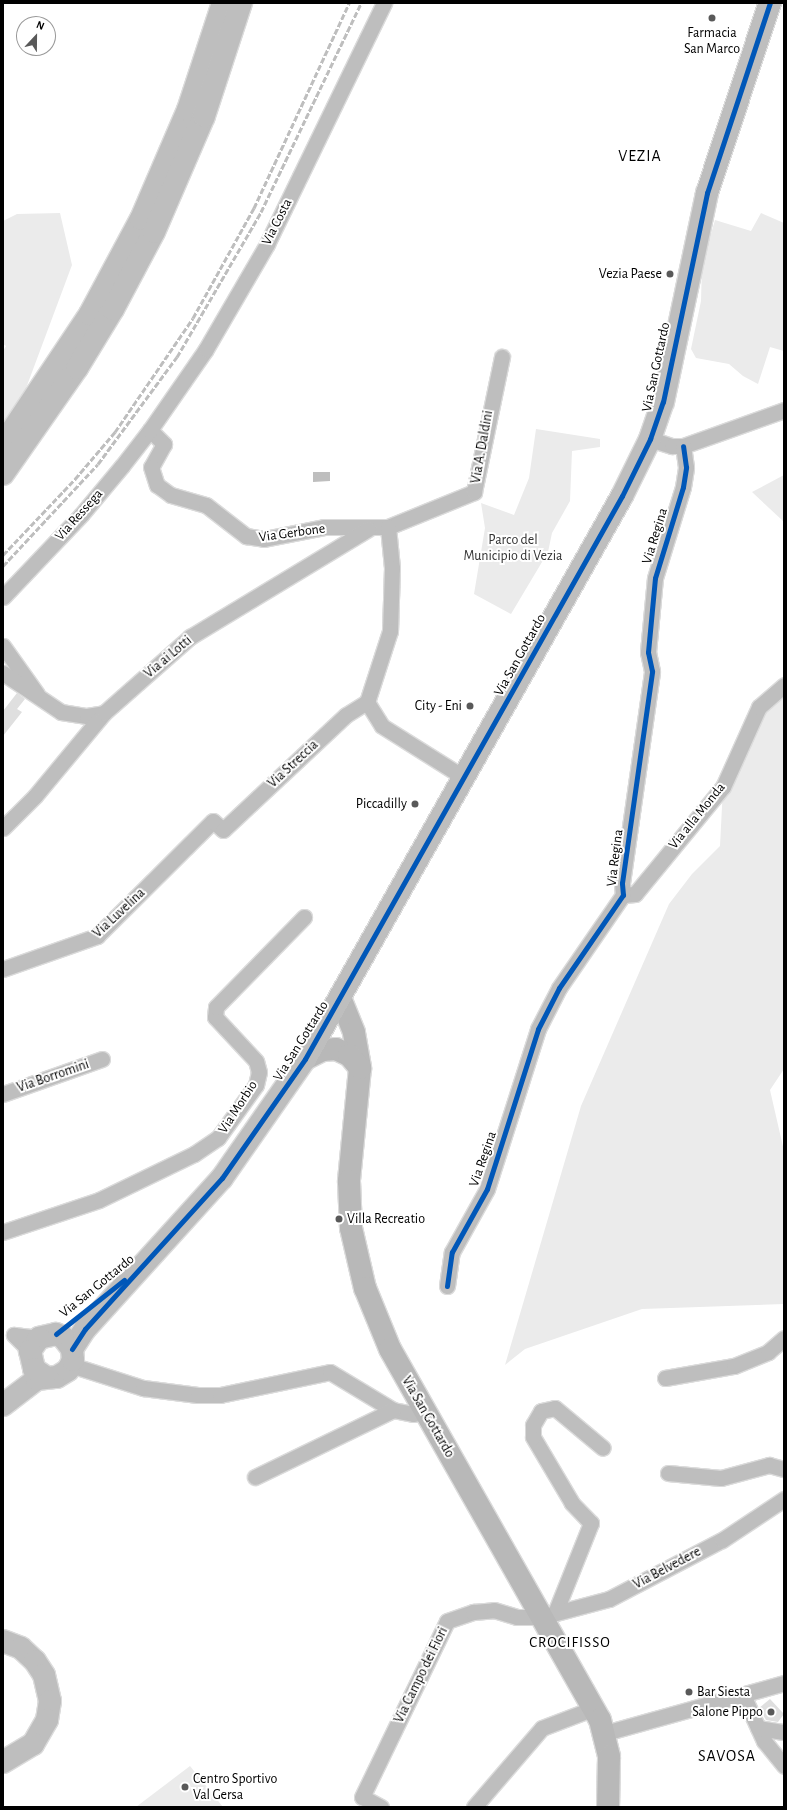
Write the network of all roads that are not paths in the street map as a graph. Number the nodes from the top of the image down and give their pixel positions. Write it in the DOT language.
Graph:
graph roads {
  1 [pos="223,3"];
  2 [pos="241,3"];
  3 [pos="384,3"];
  4 [pos="770,3"];
  5 [pos="502,357"];
  6 [pos="784,410"];
  7 [pos="150,430"];
  8 [pos="650,439"];
  9 [pos="3,444"];
  10 [pos="683,446"];
  11 [pos="3,474"];
  12 [pos="388,528"];
  13 [pos="368,529"];
  14 [pos="3,597"];
  15 [pos="3,646"];
  16 [pos="3,673"];
  17 [pos="784,685"];
  18 [pos="367,702"];
  19 [pos="46,704"];
  20 [pos="104,713"];
  21 [pos="465,778"];
  22 [pos="218,825"];
  23 [pos="3,828"];
  24 [pos="623,895"];
  25 [pos="304,917"];
  26 [pos="3,969"];
  27 [pos="341,1000"];
  28 [pos="102,1059"];
  29 [pos="305,1060"];
  30 [pos="360,1068"];
  31 [pos="3,1094"];
  32 [pos="3,1232"];
  33 [pos="154,1255"];
  34 [pos="446,1286"];
  35 [pos="8,1332"];
  36 [pos="784,1338"];
  37 [pos="39,1345"];
  38 [pos="72,1357"];
  39 [pos="44,1376"];
  40 [pos="665,1378"];
  41 [pos="3,1394"];
  42 [pos="3,1405"];
  43 [pos="393,1410"];
  44 [pos="426,1412"];
  45 [pos="603,1448"];
  46 [pos="784,1469"];
  47 [pos="668,1472"];
  48 [pos="255,1477"];
  49 [pos="784,1499"];
  50 [pos="548,1615"];
  51 [pos="3,1641"];
  52 [pos="784,1683"];
  53 [pos="743,1695"];
  54 [pos="594,1708"];
  55 [pos="758,1728"];
  56 [pos="784,1732"];
  57 [pos="605,1733"];
  58 [pos="3,1762"];
  59 [pos="784,1766"];
  60 [pos="381,1807"];
  61 [pos="474,1807"];
  62 [pos="608,1807"];
  1 -- 9 [label="main road"];
  2 -- 11 [label="main road"];
  3 -- 7 [label="street, Via Costa"];
  4 -- 8 [label="main road, Via San Gottardo"];
  5 -- 12 [label="street, Via A. Daldini"];
  6 -- 10 [label="street"];
  7 -- 13 [label="street, Via Gerbone"];
  7 -- 14 [label="street, Via Ressega"];
  8 -- 10 [label="street"];
  8 -- 21 [label="main road, Via San Gottardo"];
  10 -- 24 [label="street, Via Regina"];
  12 -- 13 [label="street, Via Gerbone"];
  12 -- 18 [label="street"];
  13 -- 20 [label="street, Via ai Lotti"];
  15 -- 19 [label="street"];
  16 -- 19 [label="street"];
  17 -- 24 [label="street, Via alla Monda"];
  18 -- 21 [label="street"];
  18 -- 22 [label="street, Via Streccia"];
  19 -- 20 [label="street"];
  20 -- 23 [label="street, Via ai Lotti"];
  21 -- 27 [label="main road, Via San Gottardo"];
  22 -- 26 [label="street, Via Luvelina"];
  24 -- 34 [label="street, Via Regina"];
  25 -- 32 [label="street, Via Morbio"];
  27 -- 29 [label="main road, Via San Gottardo"];
  27 -- 30 [label="main road, Via San Gottardo"];
  28 -- 31 [label="street, Via Borromini"];
  29 -- 30 [label="main road"];
  29 -- 33 [label="main road, Via San Gottardo"];
  30 -- 44 [label="main road, Via San Gottardo"];
  33 -- 37 [label="main road, Via San Gottardo"];
  33 -- 38 [label="main road, Via San Gottardo"];
  35 -- 37 [label="street"];
  36 -- 40 [label="street"];
  37 -- 38 [label="main road"];
  37 -- 39 [label="main road"];
  37 -- 41 [label="main road, Via San Gottardo"];
  38 -- 39 [label="main road"];
  38 -- 43 [label="street"];
  39 -- 42 [label="main road"];
  43 -- 44 [label="street"];
  43 -- 48 [label="street"];
  44 -- 50 [label="main road, Via San Gottardo"];
  45 -- 50 [label="street"];
  46 -- 47 [label="street"];
  49 -- 50 [label="street, Via Belvedere"];
  50 -- 54 [label="main road, Via San Gottardo"];
  50 -- 60 [label="street, Via Campo dei Fiori"];
  51 -- 58 [label="main road"];
  52 -- 53 [label="street"];
  53 -- 55 [label="street"];
  53 -- 57 [label="street"];
  54 -- 57 [label="main road, Via San Gottardo"];
  54 -- 61 [label="street"];
  55 -- 56 [label="street"];
  55 -- 59 [label="street"];
  57 -- 62 [label="main road, Via San Gottardo"];
}
